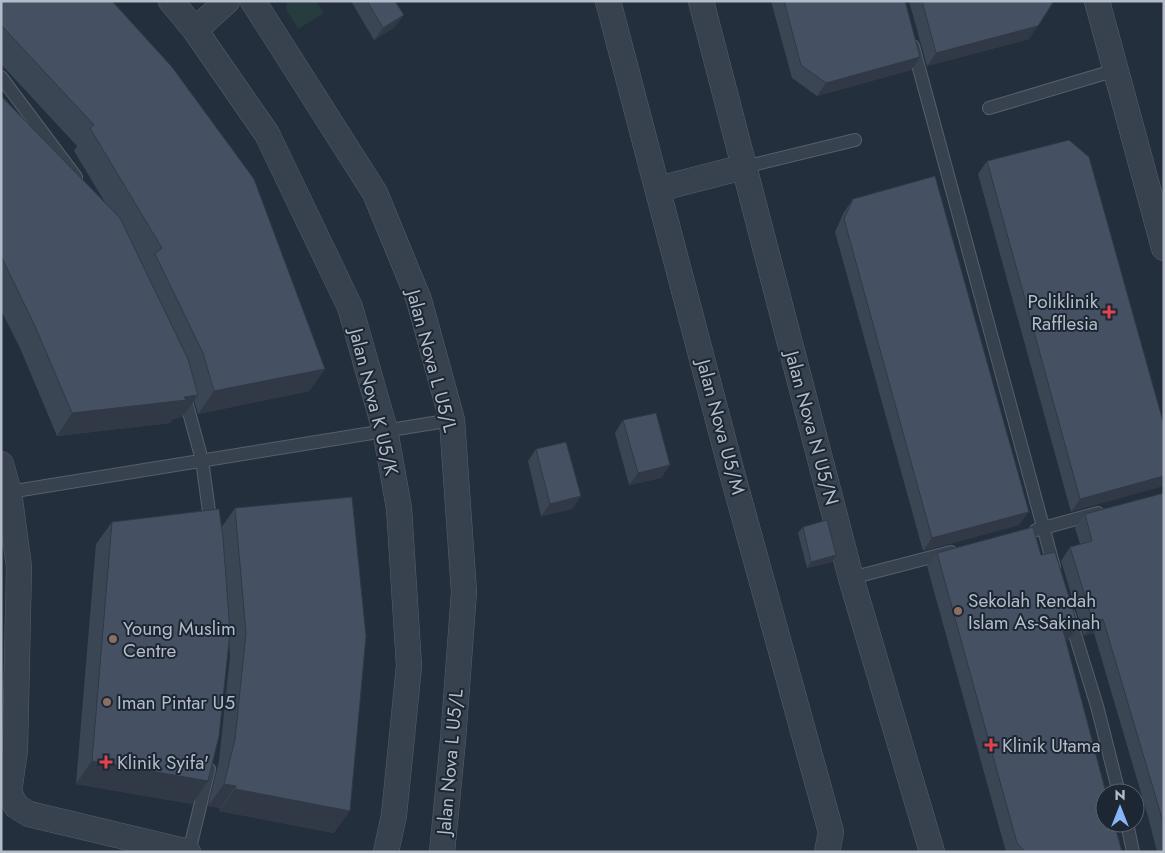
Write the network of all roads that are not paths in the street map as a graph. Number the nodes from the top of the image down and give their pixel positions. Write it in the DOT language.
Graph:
graph roads {
  1 [pos="171,1"];
  2 [pos="227,1"];
  3 [pos="253,1"];
  4 [pos="608,1"];
  5 [pos="701,1"];
  6 [pos="1097,1"];
  7 [pos="195,30"];
  8 [pos="910,37"];
  9 [pos="1116,70"];
  10 [pos="1,77"];
  11 [pos="989,108"];
  12 [pos="855,140"];
  13 [pos="744,167"];
  14 [pos="82,185"];
  15 [pos="658,190"];
  16 [pos="1164,248"];
  17 [pos="180,379"];
  18 [pos="452,420"];
  19 [pos="384,430"];
  20 [pos="202,460"];
  21 [pos="1,464"];
  22 [pos="9,492"];
  23 [pos="1108,510"];
  24 [pos="1042,528"];
  25 [pos="1023,533"];
  26 [pos="212,542"];
  27 [pos="966,548"];
  28 [pos="1056,575"];
  29 [pos="851,578"];
  30 [pos="1065,603"];
  31 [pos="211,760"];
  32 [pos="1116,783"];
  33 [pos="1129,833"];
  34 [pos="188,852"];
  35 [pos="386,852"];
  36 [pos="442,852"];
  37 [pos="827,852"];
  38 [pos="932,852"];
  39 [pos="1133,852"];
  1 -- 7 [label="street, Jalan Nova K U5/K"];
  2 -- 7 [label="street"];
  3 -- 18 [label="street, Jalan Nova L U5/L"];
  4 -- 15 [label="street, Jalan Nova U5/M"];
  5 -- 13 [label="street, Jalan Nova N U5/N"];
  6 -- 9 [label="street"];
  7 -- 19 [label="street, Jalan Nova K U5/K"];
  8 -- 24 [label="lane"];
  9 -- 11 [label="lane"];
  9 -- 16 [label="street"];
  10 -- 14 [label="lane"];
  12 -- 13 [label="lane"];
  13 -- 15 [label="street"];
  13 -- 29 [label="street, Jalan Nova N U5/N"];
  15 -- 37 [label="street, Jalan Nova U5/M"];
  17 -- 20 [label="lane"];
  18 -- 19 [label="lane"];
  18 -- 36 [label="street, Jalan Nova L U5/L"];
  19 -- 20 [label="lane"];
  19 -- 35 [label="street, Jalan Nova K U5/K"];
  20 -- 22 [label="lane"];
  20 -- 26 [label="lane"];
  21 -- 22 [label="street"];
  22 -- 34 [label="street"];
  23 -- 24 [label="lane"];
  24 -- 25 [label="lane"];
  24 -- 28 [label="lane"];
  27 -- 29 [label="lane"];
  29 -- 38 [label="street, Jalan Nova N U5/N"];
  30 -- 32 [label="lane"];
  31 -- 34 [label="lane"];
  33 -- 39 [label="lane"];
}
